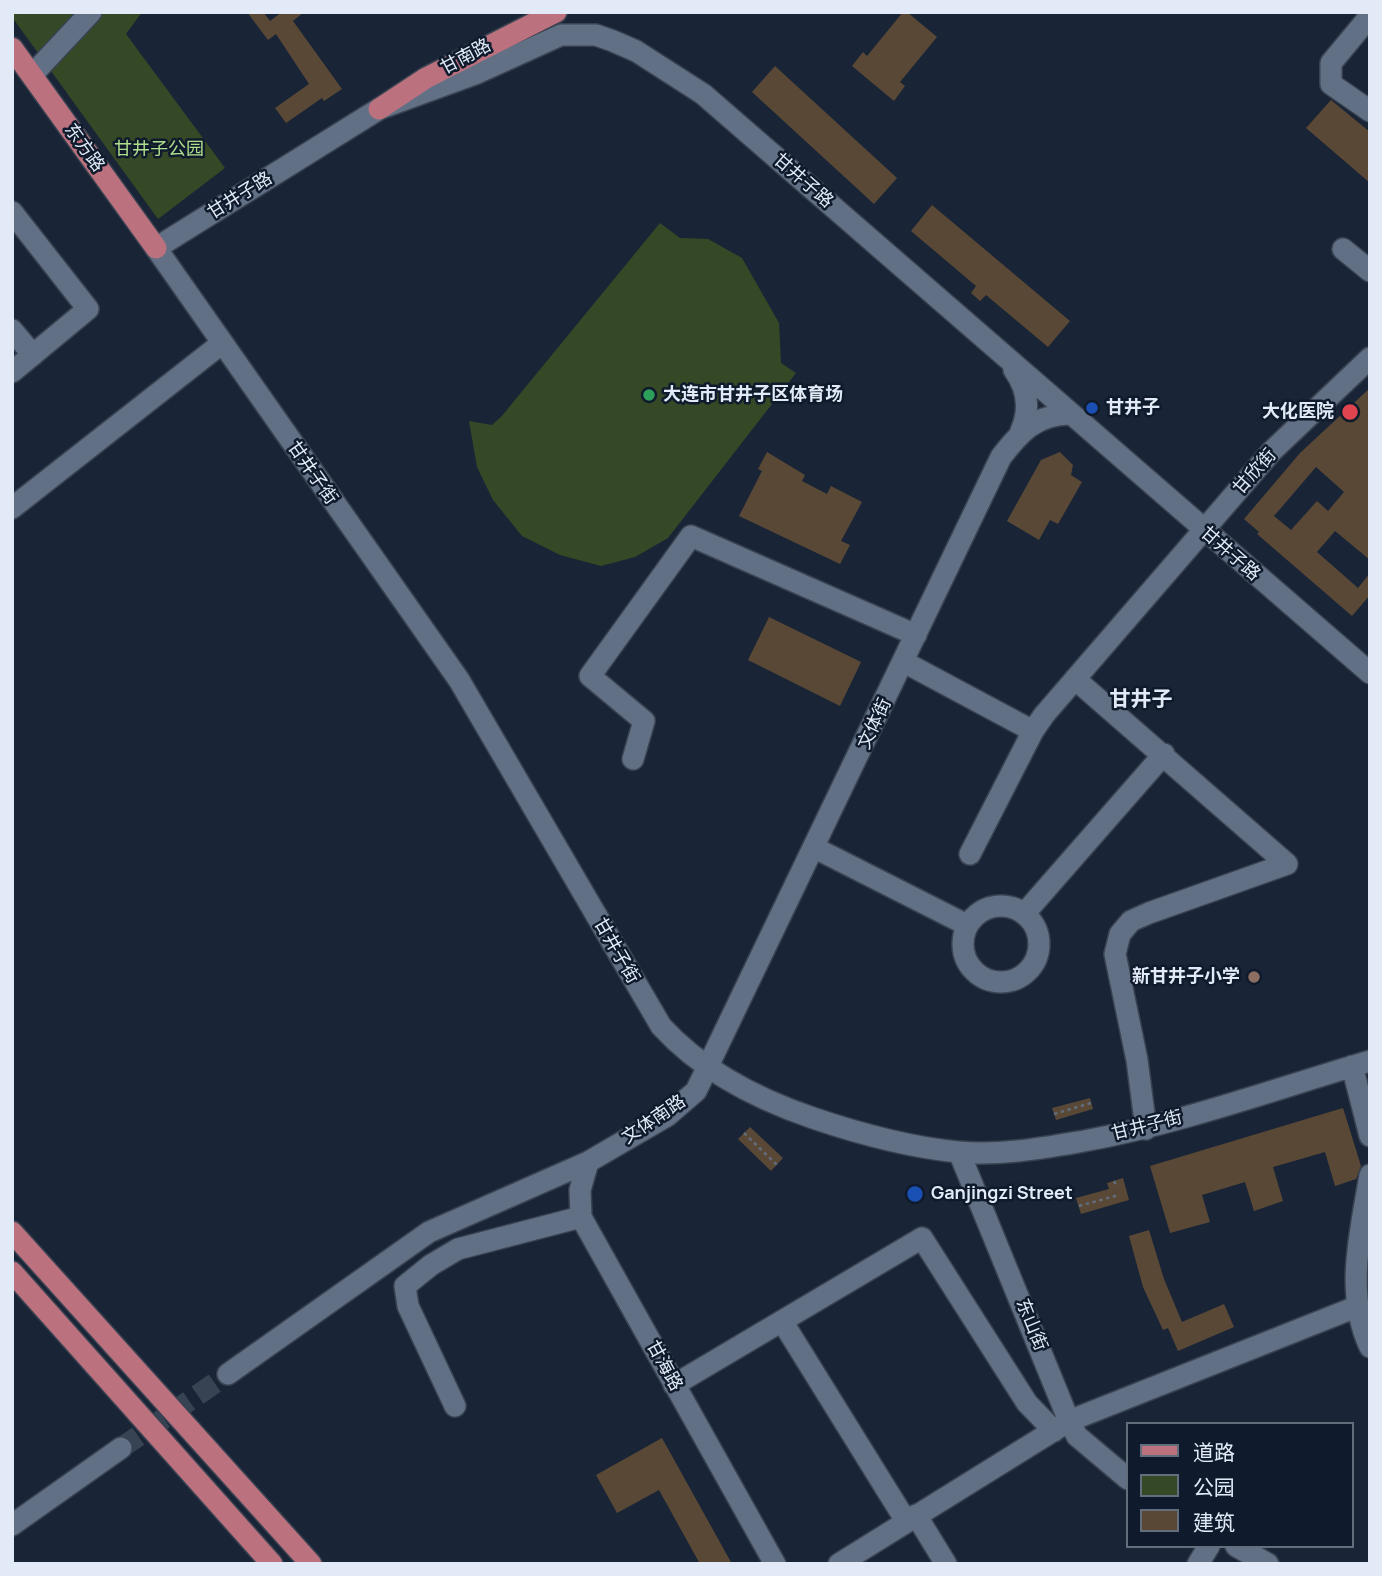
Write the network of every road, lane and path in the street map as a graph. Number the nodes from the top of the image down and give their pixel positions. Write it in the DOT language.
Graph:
graph roads {
  1 [pos="90,12"];
  2 [pos="556,12"];
  3 [pos="1370,16"];
  4 [pos="12,48"];
  5 [pos="32,75"];
  6 [pos="379,110"];
  7 [pos="1370,111"];
  8 [pos="12,212"];
  9 [pos="156,248"];
  10 [pos="1343,248"];
  11 [pos="1370,271"];
  12 [pos="12,330"];
  13 [pos="221,344"];
  14 [pos="33,355"];
  15 [pos="1005,357"];
  16 [pos="1369,360"];
  17 [pos="12,372"];
  18 [pos="1070,414"];
  19 [pos="1021,431"];
  20 [pos="12,508"];
  21 [pos="1203,530"];
  22 [pos="916,635"];
  23 [pos="904,662"];
  24 [pos="1370,673"];
  25 [pos="1075,679"];
  26 [pos="1032,731"];
  27 [pos="1164,754"];
  28 [pos="633,759"];
  29 [pos="816,848"];
  30 [pos="970,854"];
  31 [pos="1024,914"];
  32 [pos="967,925"];
  33 [pos="1361,1063"];
  34 [pos="706,1066"];
  35 [pos="1091,1103"];
  36 [pos="1054,1114"];
  37 [pos="1146,1129"];
  38 [pos="744,1133"];
  39 [pos="1370,1136"];
  40 [pos="959,1152"];
  41 [pos="588,1162"];
  42 [pos="777,1165"];
  43 [pos="1370,1175"];
  44 [pos="1119,1195"];
  45 [pos="1079,1206"];
  46 [pos="581,1217"];
  47 [pos="12,1232"];
  48 [pos="12,1272"];
  49 [pos="1356,1307"];
  50 [pos="782,1321"];
  51 [pos="1369,1342"];
  52 [pos="228,1374"];
  53 [pos="674,1385"];
  54 [pos="456,1406"];
  55 [pos="1061,1426"];
  56 [pos="121,1448"];
  57 [pos="1126,1477"];
  58 [pos="911,1518"];
  59 [pos="12,1525"];
  60 [pos="1208,1548"];
  61 [pos="1240,1548"];
  62 [pos="272,1564"];
  63 [pos="312,1564"];
  64 [pos="775,1564"];
  65 [pos="839,1564"];
  66 [pos="946,1564"];
  67 [pos="1198,1564"];
  68 [pos="1268,1564"];
  1 -- 5 [label="street"];
  2 -- 6 [label="main road, 甘南路"];
  3 -- 7 [label="street"];
  4 -- 5 [label="main road, 东方路"];
  5 -- 9 [label="main road, 东方路"];
  6 -- 9 [label="street, 甘井子路"];
  6 -- 15 [label="street, 甘井子路"];
  8 -- 14 [label="street"];
  9 -- 13 [label="street, 甘井子街"];
  10 -- 11 [label="street"];
  12 -- 14 [label="street"];
  13 -- 20 [label="street"];
  13 -- 34 [label="street, 甘井子街"];
  14 -- 17 [label="street"];
  15 -- 18 [label="street, 甘井子路"];
  15 -- 19 [label="street"];
  16 -- 21 [label="street, 甘欣街"];
  18 -- 19 [label="street, 文体街"];
  18 -- 21 [label="street, 甘井子路"];
  19 -- 22 [label="street, 文体街"];
  21 -- 24 [label="street, 甘井子路"];
  21 -- 25 [label="street, 甘欣街"];
  22 -- 23 [label="street, 文体街"];
  22 -- 28 [label="street"];
  23 -- 26 [label="street"];
  23 -- 29 [label="street, 文体街"];
  25 -- 26 [label="street, 甘欣街"];
  25 -- 27 [label="street"];
  26 -- 30 [label="street, 甘欣街"];
  27 -- 31 [label="street"];
  27 -- 37 [label="street"];
  29 -- 32 [label="street"];
  29 -- 34 [label="street, 文体街"];
  31 -- 32 [label="street"];
  31 -- 32 [label="street"];
  33 -- 37 [label="street, 甘井子街"];
  33 -- 39 [label="street"];
  34 -- 40 [label="street, 甘井子街"];
  34 -- 41 [label="street, 文体南路"];
  35 -- 36 [label="path"];
  37 -- 40 [label="street, 甘井子街"];
  38 -- 42 [label="path"];
  40 -- 55 [label="street, 东山街"];
  41 -- 46 [label="street"];
  41 -- 52 [label="street, 文体南路"];
  43 -- 49 [label="street"];
  44 -- 45 [label="path"];
  46 -- 53 [label="street, 甘海路"];
  46 -- 54 [label="street"];
  47 -- 63 [label="main road"];
  48 -- 62 [label="main road"];
  49 -- 51 [label="street"];
  49 -- 55 [label="street"];
  50 -- 53 [label="street"];
  50 -- 55 [label="street"];
  50 -- 58 [label="street"];
  53 -- 64 [label="street, 甘海路"];
  55 -- 57 [label="street, 东山街"];
  55 -- 58 [label="street"];
  56 -- 59 [label="street"];
  58 -- 65 [label="street"];
  58 -- 66 [label="street"];
  60 -- 67 [label="street"];
  61 -- 68 [label="street"];
}
